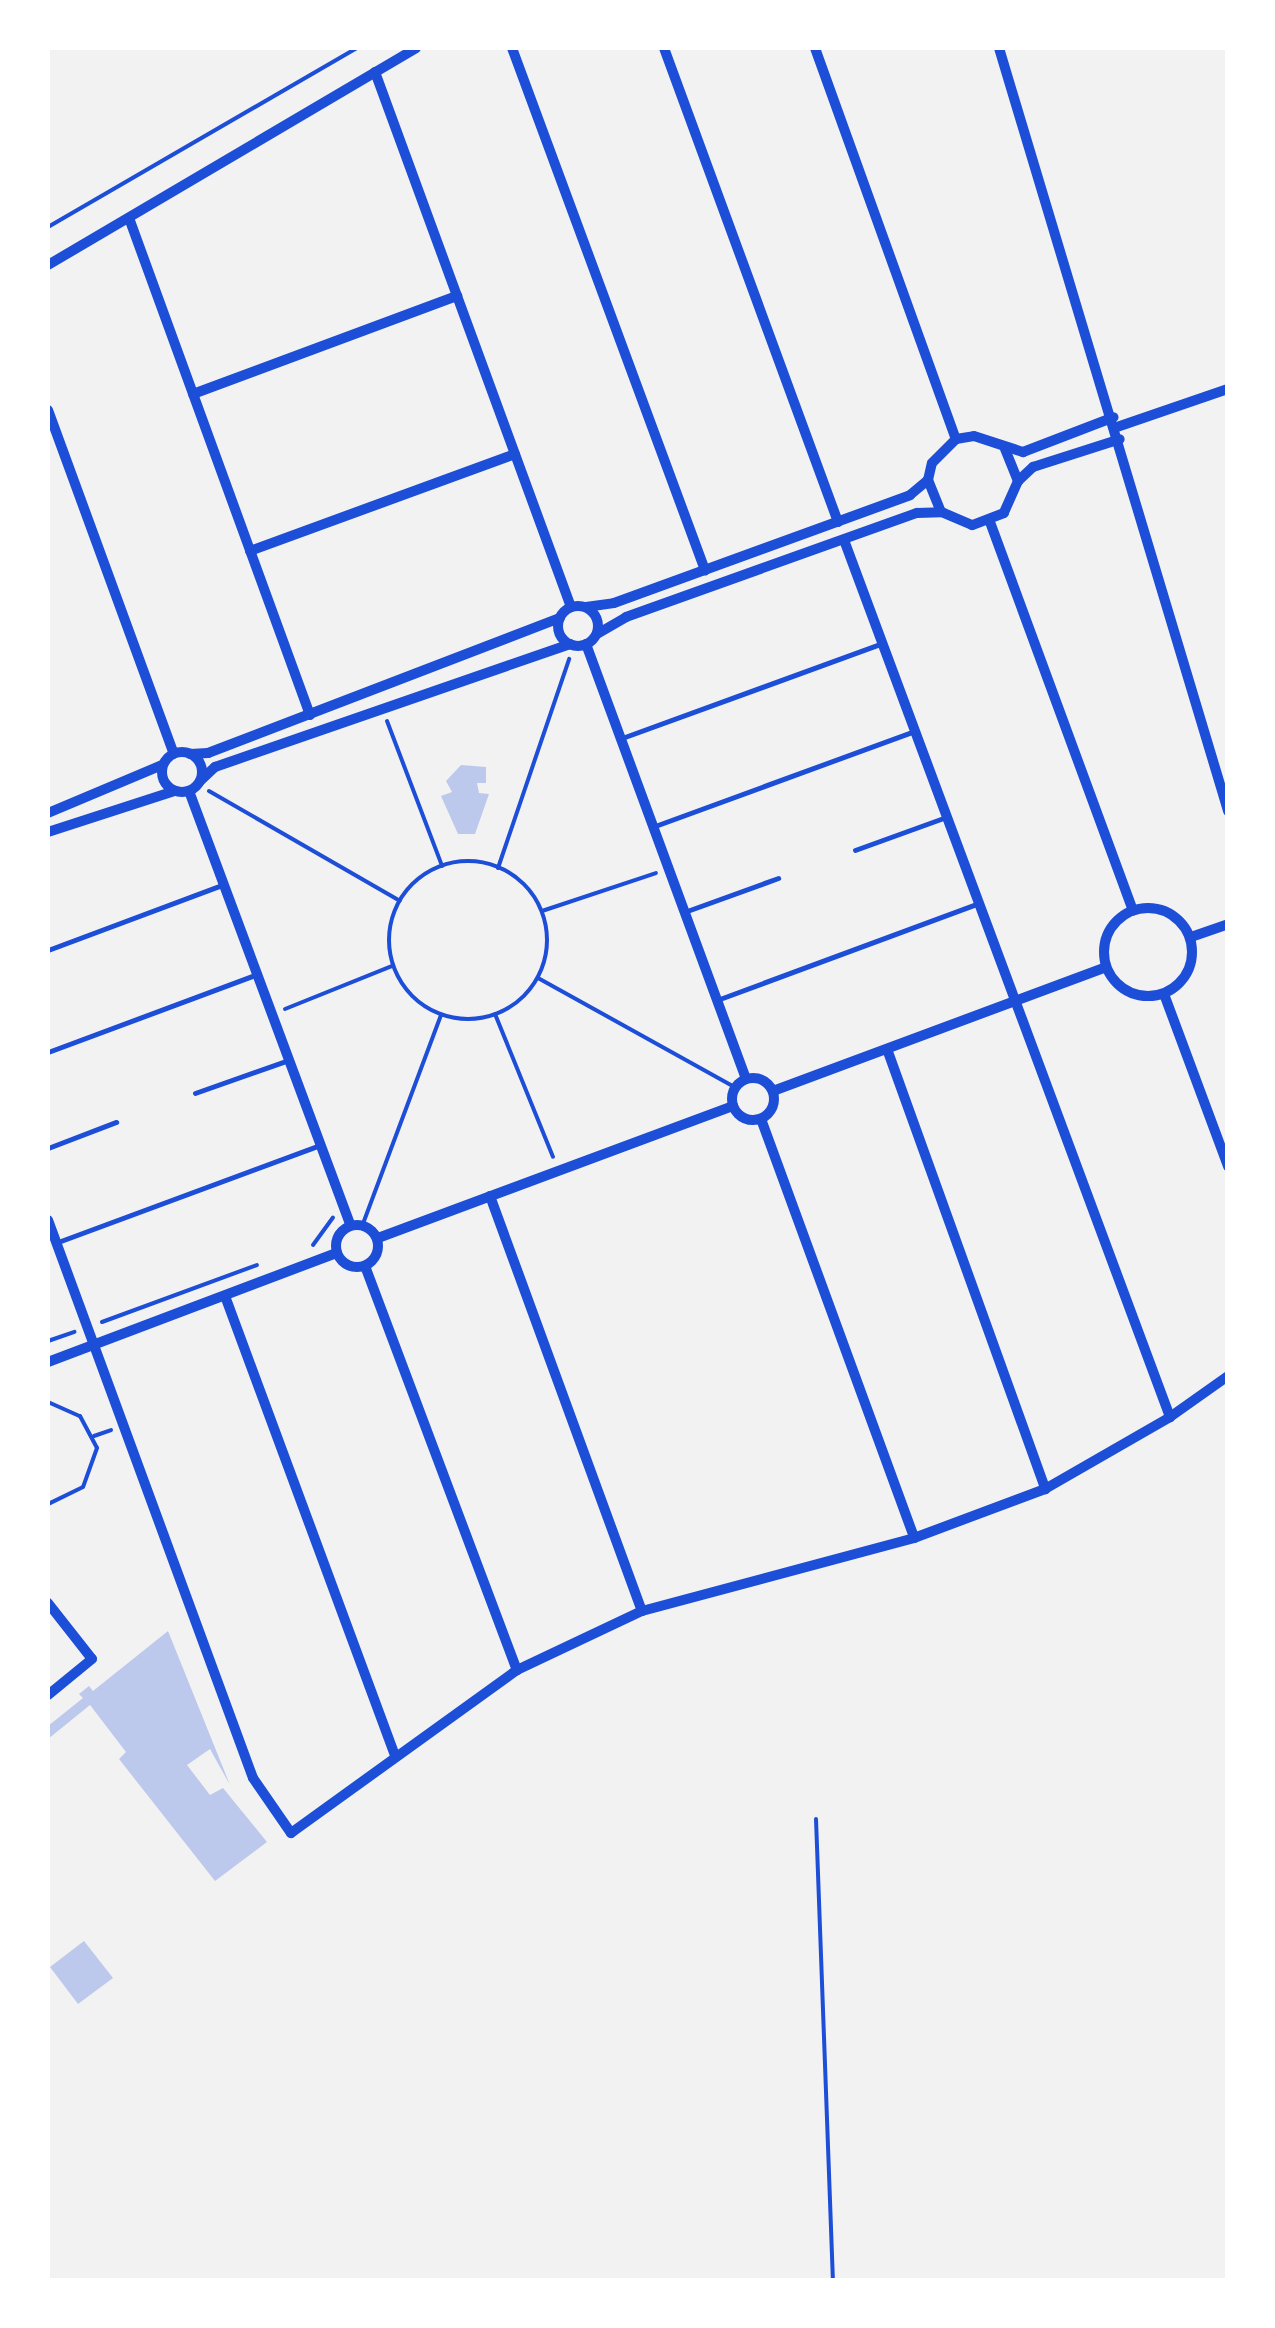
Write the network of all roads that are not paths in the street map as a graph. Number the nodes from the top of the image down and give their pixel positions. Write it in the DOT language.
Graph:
graph roads {
  1 [pos="416,48"];
  2 [pos="512,48"];
  3 [pos="664,48"];
  4 [pos="815,48"];
  5 [pos="998,48"];
  6 [pos="374,72"];
  7 [pos="129,218"];
  8 [pos="48,264"];
  9 [pos="457,296"];
  10 [pos="1228,390"];
  11 [pos="193,394"];
  12 [pos="48,410"];
  13 [pos="1117,428"];
  14 [pos="956,439"];
  15 [pos="1006,449"];
  16 [pos="515,454"];
  17 [pos="928,480"];
  18 [pos="1018,481"];
  19 [pos="941,512"];
  20 [pos="838,522"];
  21 [pos="990,522"];
  22 [pos="844,540"];
  23 [pos="250,551"];
  24 [pos="706,570"];
  25 [pos="571,607"];
  26 [pos="586,607"];
  27 [pos="560,618"];
  28 [pos="597,634"];
  29 [pos="882,643"];
  30 [pos="577,644"];
  31 [pos="310,714"];
  32 [pos="915,730"];
  33 [pos="622,738"];
  34 [pos="174,754"];
  35 [pos="190,754"];
  36 [pos="163,764"];
  37 [pos="196,785"];
  38 [pos="174,791"];
  39 [pos="1228,811"];
  40 [pos="48,813"];
  41 [pos="948,817"];
  42 [pos="654,827"];
  43 [pos="48,832"];
  44 [pos="855,850"];
  45 [pos="778,878"];
  46 [pos="222,885"];
  47 [pos="980,902"];
  48 [pos="1133,910"];
  49 [pos="685,912"];
  50 [pos="1228,924"];
  51 [pos="1191,937"];
  52 [pos="48,950"];
  53 [pos="1106,967"];
  54 [pos="255,975"];
  55 [pos="1164,994"];
  56 [pos="718,1000"];
  57 [pos="1016,1000"];
  58 [pos="887,1048"];
  59 [pos="48,1052"];
  60 [pos="287,1061"];
  61 [pos="741,1083"];
  62 [pos="774,1092"];
  63 [pos="195,1093"];
  64 [pos="733,1106"];
  65 [pos="761,1119"];
  66 [pos="116,1122"];
  67 [pos="318,1146"];
  68 [pos="48,1148"];
  69 [pos="1228,1166"];
  70 [pos="490,1196"];
  71 [pos="48,1220"];
  72 [pos="356,1225"];
  73 [pos="378,1238"];
  74 [pos="56,1242"];
  75 [pos="337,1253"];
  76 [pos="364,1266"];
  77 [pos="224,1296"];
  78 [pos="95,1345"];
  79 [pos="48,1362"];
  80 [pos="1228,1376"];
  81 [pos="1170,1417"];
  82 [pos="1044,1489"];
  83 [pos="914,1538"];
  84 [pos="48,1603"];
  85 [pos="642,1611"];
  86 [pos="517,1670"];
  87 [pos="48,1695"];
  88 [pos="395,1755"];
  1 -- 6 [label="street"];
  2 -- 24 [label="street"];
  3 -- 20 [label="street"];
  4 -- 14 [label="street"];
  5 -- 13 [label="street"];
  6 -- 7 [label="street"];
  6 -- 9 [label="street"];
  7 -- 8 [label="street"];
  7 -- 11 [label="street"];
  9 -- 11 [label="street"];
  9 -- 16 [label="street"];
  10 -- 13 [label="street"];
  11 -- 23 [label="street"];
  12 -- 34 [label="street"];
  13 -- 15 [label="street"];
  13 -- 18 [label="street"];
  13 -- 39 [label="street"];
  14 -- 15 [label="street"];
  14 -- 17 [label="street"];
  15 -- 18 [label="street"];
  16 -- 23 [label="street"];
  16 -- 25 [label="street"];
  17 -- 19 [label="street"];
  17 -- 20 [label="street"];
  18 -- 21 [label="street"];
  19 -- 21 [label="street"];
  19 -- 22 [label="street"];
  20 -- 24 [label="street"];
  21 -- 48 [label="street"];
  22 -- 28 [label="street"];
  22 -- 29 [label="street"];
  23 -- 31 [label="street"];
  24 -- 26 [label="street"];
  25 -- 26 [label="street"];
  25 -- 27 [label="street"];
  26 -- 28 [label="street"];
  27 -- 30 [label="street"];
  27 -- 31 [label="street"];
  28 -- 30 [label="street"];
  29 -- 32 [label="street"];
  29 -- 33 [label="lane"];
  30 -- 33 [label="street"];
  30 -- 37 [label="street"];
  31 -- 35 [label="street"];
  32 -- 41 [label="street"];
  32 -- 42 [label="lane"];
  33 -- 42 [label="street"];
  34 -- 35 [label="street"];
  34 -- 36 [label="street"];
  35 -- 37 [label="street"];
  36 -- 38 [label="street"];
  36 -- 40 [label="street"];
  37 -- 38 [label="street"];
  37 -- 46 [label="street"];
  38 -- 43 [label="street"];
  41 -- 44 [label="lane"];
  41 -- 47 [label="street"];
  42 -- 49 [label="street"];
  45 -- 49 [label="lane"];
  46 -- 52 [label="lane"];
  46 -- 54 [label="street"];
  47 -- 56 [label="lane"];
  47 -- 57 [label="street"];
  48 -- 51 [label="street"];
  48 -- 53 [label="street"];
  49 -- 56 [label="street"];
  50 -- 51 [label="street"];
  51 -- 55 [label="street"];
  53 -- 55 [label="street"];
  53 -- 57 [label="street"];
  54 -- 59 [label="lane"];
  54 -- 60 [label="street"];
  55 -- 69 [label="street"];
  56 -- 61 [label="street"];
  57 -- 58 [label="street"];
  57 -- 81 [label="street"];
  58 -- 62 [label="street"];
  58 -- 82 [label="street"];
  60 -- 63 [label="lane"];
  60 -- 67 [label="street"];
  61 -- 62 [label="street"];
  61 -- 64 [label="street"];
  62 -- 65 [label="street"];
  64 -- 65 [label="street"];
  64 -- 70 [label="street"];
  65 -- 83 [label="street"];
  66 -- 68 [label="lane"];
  67 -- 72 [label="street"];
  67 -- 74 [label="lane"];
  70 -- 73 [label="street"];
  70 -- 85 [label="street"];
  71 -- 74 [label="street"];
  72 -- 73 [label="street"];
  72 -- 75 [label="street"];
  73 -- 76 [label="street"];
  74 -- 78 [label="street"];
  75 -- 76 [label="street"];
  75 -- 77 [label="street"];
  76 -- 86 [label="street"];
  77 -- 78 [label="street"];
  77 -- 88 [label="street"];
  78 -- 79 [label="street"];
  78 -- 88 [label="street"];
  80 -- 81 [label="street"];
  81 -- 82 [label="street"];
  82 -- 83 [label="street"];
  83 -- 85 [label="street"];
  84 -- 87 [label="street"];
  85 -- 86 [label="street"];
  86 -- 88 [label="street"];
}
